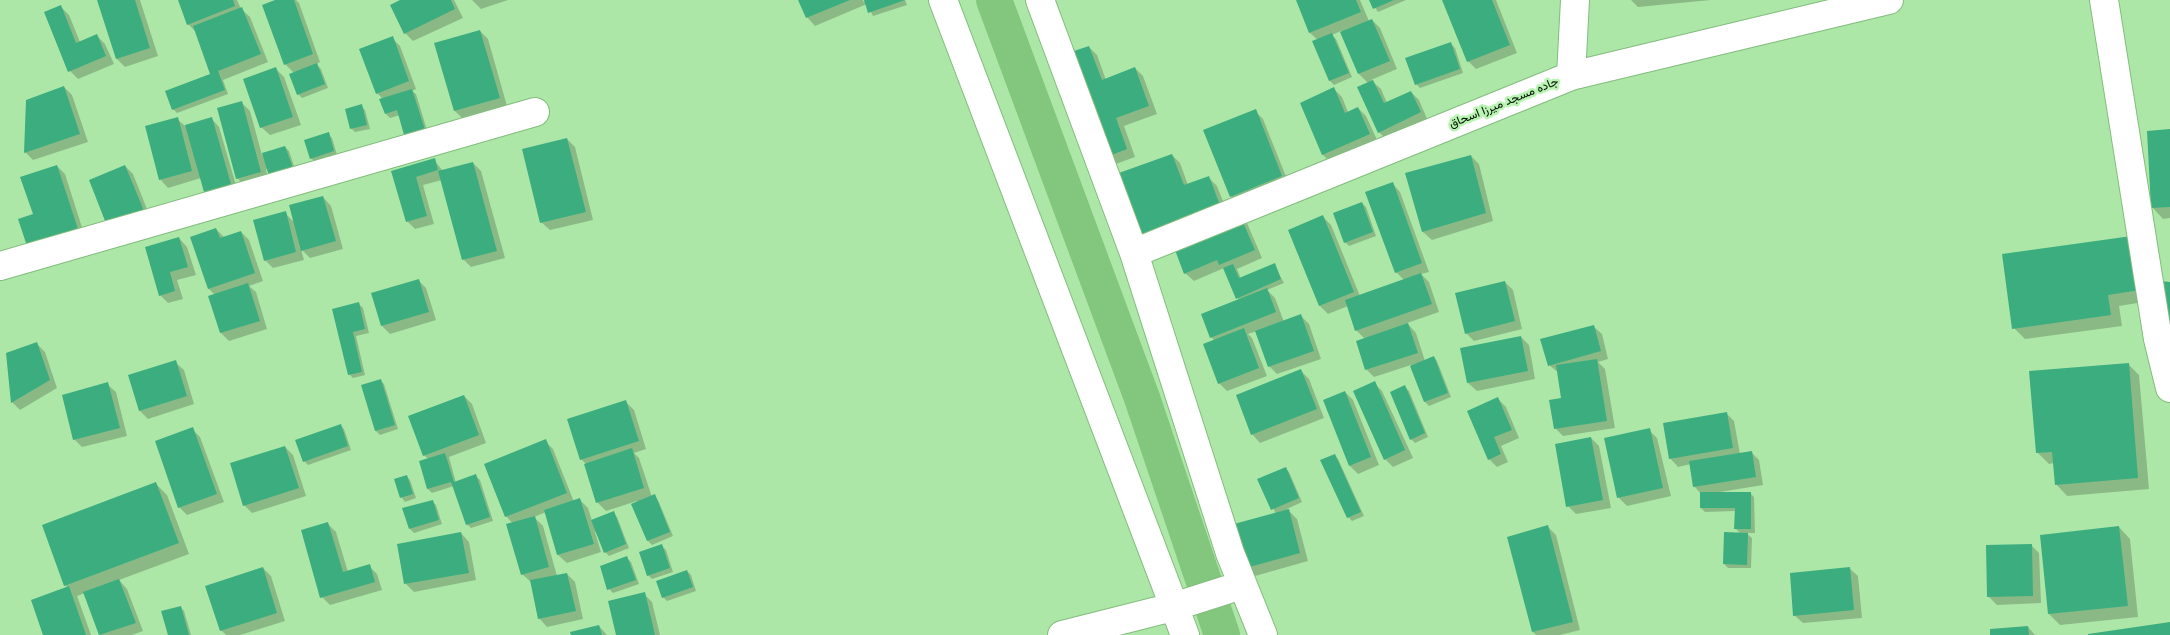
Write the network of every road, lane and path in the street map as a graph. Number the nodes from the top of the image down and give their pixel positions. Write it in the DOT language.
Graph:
graph roads {
  1 [pos="942,0"];
  2 [pos="1040,0"];
  3 [pos="1575,0"];
  4 [pos="1889,0"];
  5 [pos="2104,0"];
  6 [pos="1571,76"];
  7 [pos="535,112"];
  8 [pos="1134,253"];
  9 [pos="0,266"];
  10 [pos="2170,388"];
  11 [pos="1236,586"];
  12 [pos="1178,605"];
  13 [pos="1062,635"];
  14 [pos="1185,635"];
  15 [pos="1262,635"];
  1 -- 12 [label="street"];
  2 -- 8 [label="street"];
  3 -- 6 [label="street"];
  4 -- 6 [label="street, جاده مسجد ميرزا اسحاق"];
  5 -- 10 [label="street"];
  6 -- 8 [label="street, جاده مسجد ميرزا اسحاق"];
  7 -- 9 [label="street"];
  8 -- 11 [label="street"];
  11 -- 12 [label="street"];
  11 -- 15 [label="street"];
  12 -- 13 [label="street"];
  12 -- 14 [label="street"];
}
